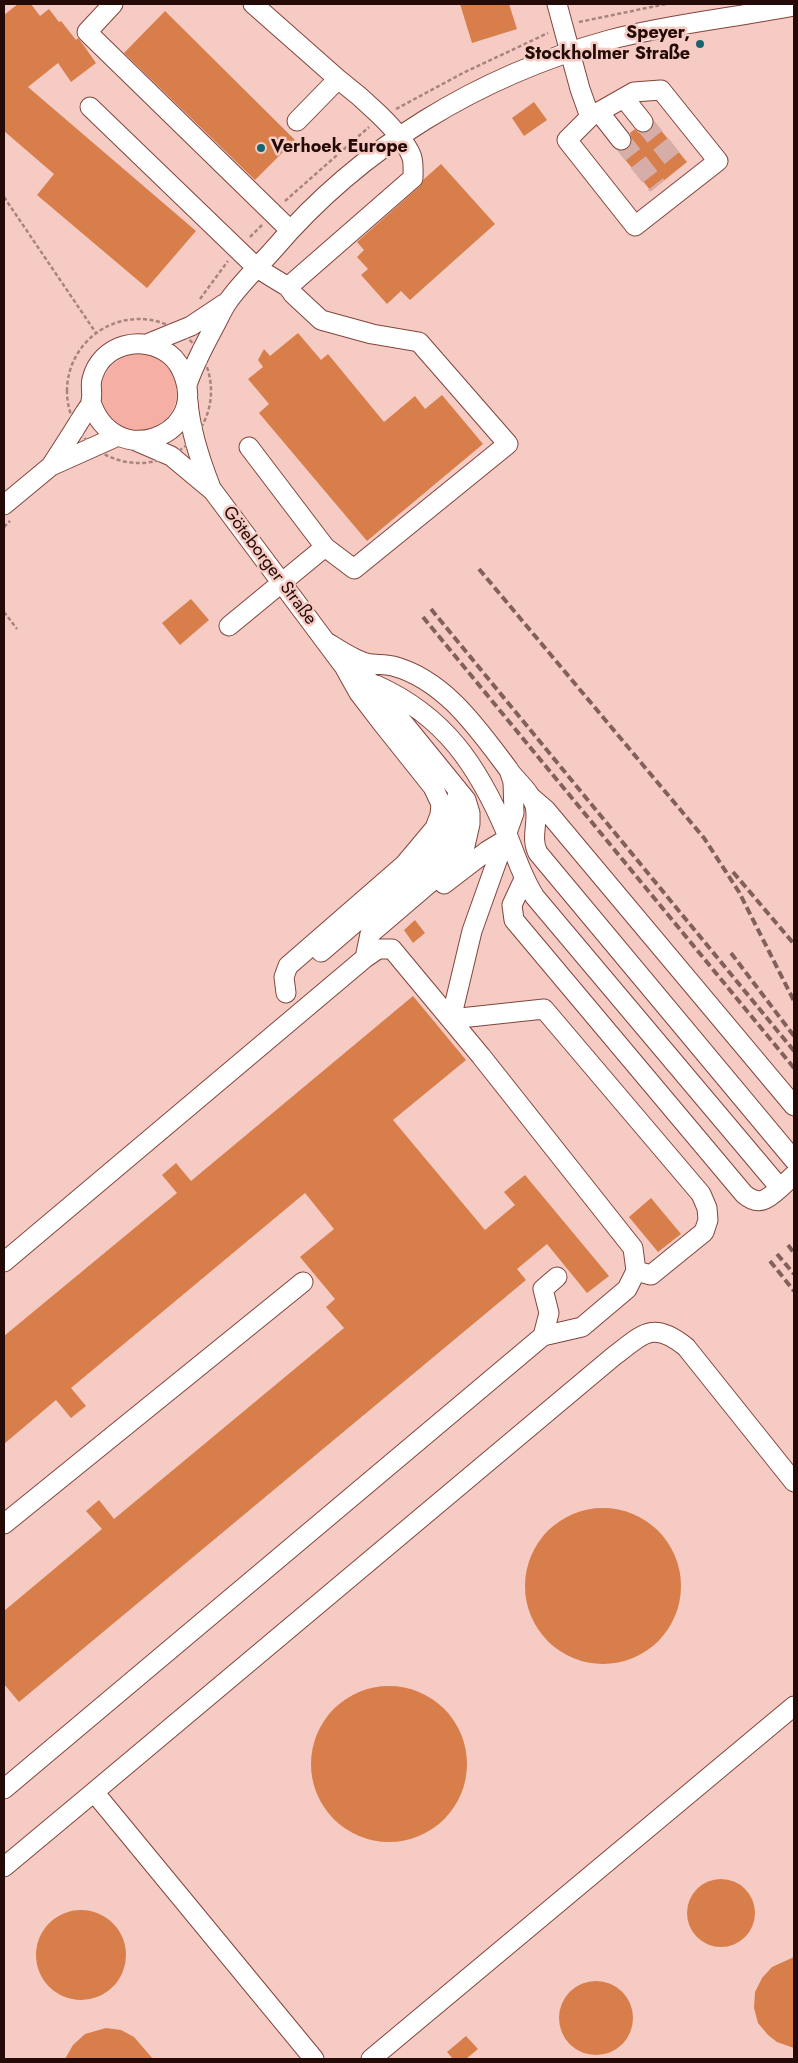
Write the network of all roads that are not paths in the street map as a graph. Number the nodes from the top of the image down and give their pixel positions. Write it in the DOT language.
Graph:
graph roads {
  1 [pos="113,4"];
  2 [pos="252,4"];
  3 [pos="557,4"];
  4 [pos="794,6"];
  5 [pos="571,53"];
  6 [pos="338,79"];
  7 [pos="624,98"];
  8 [pos="90,107"];
  9 [pos="595,114"];
  10 [pos="297,122"];
  11 [pos="643,122"];
  12 [pos="399,136"];
  13 [pos="622,140"];
  14 [pos="290,230"];
  15 [pos="257,268"];
  16 [pos="288,287"];
  17 [pos="229,301"];
  18 [pos="147,344"];
  19 [pos="187,392"];
  20 [pos="91,402"];
  21 [pos="127,438"];
  22 [pos="249,447"];
  23 [pos="50,466"];
  24 [pos="213,491"];
  25 [pos="4,505"];
  26 [pos="325,548"];
  27 [pos="281,582"];
  28 [pos="229,626"];
  29 [pos="325,641"];
  30 [pos="343,665"];
  31 [pos="370,682"];
  32 [pos="509,770"];
  33 [pos="450,781"];
  34 [pos="532,798"];
  35 [pos="506,837"];
  36 [pos="524,879"];
  37 [pos="392,949"];
  38 [pos="365,958"];
  39 [pos="286,993"];
  40 [pos="451,1018"];
  41 [pos="288,1022"];
  42 [pos="794,1106"];
  43 [pos="794,1160"];
  44 [pos="794,1175"];
  45 [pos="780,1188"];
  46 [pos="4,1262"];
  47 [pos="636,1271"];
  48 [pos="556,1277"];
  49 [pos="303,1282"];
  50 [pos="543,1336"];
  51 [pos="794,1482"];
  52 [pos="4,1524"];
  53 [pos="794,1706"];
  54 [pos="4,1789"];
  55 [pos="94,1792"];
  56 [pos="4,1867"];
  57 [pos="314,2059"];
  58 [pos="371,2059"];
  1 -- 14 [label="street"];
  2 -- 6 [label="street"];
  3 -- 5 [label="street"];
  4 -- 5 [label="street"];
  5 -- 9 [label="street"];
  5 -- 12 [label="street"];
  6 -- 10 [label="street"];
  6 -- 12 [label="street"];
  7 -- 9 [label="street"];
  7 -- 9 [label="street"];
  7 -- 11 [label="street"];
  8 -- 15 [label="street"];
  9 -- 13 [label="street"];
  12 -- 14 [label="street"];
  12 -- 16 [label="street"];
  14 -- 15 [label="street"];
  15 -- 16 [label="street"];
  15 -- 17 [label="street"];
  16 -- 26 [label="street"];
  17 -- 18 [label="street"];
  17 -- 19 [label="street"];
  18 -- 19 [label="street"];
  18 -- 20 [label="street"];
  19 -- 21 [label="street"];
  19 -- 24 [label="street, Göteborger Straße"];
  20 -- 21 [label="street"];
  20 -- 23 [label="street"];
  21 -- 23 [label="street"];
  21 -- 24 [label="street, Göteborger Straße"];
  22 -- 26 [label="street"];
  23 -- 25 [label="street"];
  24 -- 27 [label="street, Göteborger Straße"];
  26 -- 27 [label="street"];
  27 -- 28 [label="street"];
  27 -- 29 [label="street, Göteborger Straße"];
  29 -- 30 [label="street, Göteborger Straße"];
  29 -- 32 [label="street"];
  30 -- 31 [label="street"];
  30 -- 39 [label="street, Göteborger Straße"];
  31 -- 33 [label="street"];
  31 -- 35 [label="street"];
  32 -- 34 [label="street"];
  32 -- 35 [label="street"];
  33 -- 38 [label="street"];
  33 -- 39 [label="street"];
  34 -- 42 [label="street"];
  34 -- 43 [label="street"];
  35 -- 36 [label="street"];
  35 -- 37 [label="street"];
  35 -- 40 [label="street"];
  36 -- 45 [label="street"];
  36 -- 45 [label="street"];
  37 -- 38 [label="street"];
  37 -- 40 [label="street"];
  38 -- 41 [label="street"];
  39 -- 41 [label="street, Göteborger Straße"];
  40 -- 47 [label="street"];
  40 -- 47 [label="street"];
  41 -- 46 [label="street"];
  44 -- 45 [label="street"];
  47 -- 50 [label="street"];
  48 -- 50 [label="street"];
  49 -- 52 [label="street"];
  50 -- 54 [label="street"];
  51 -- 55 [label="street"];
  53 -- 58 [label="street"];
  55 -- 56 [label="street"];
  55 -- 57 [label="street"];
}
